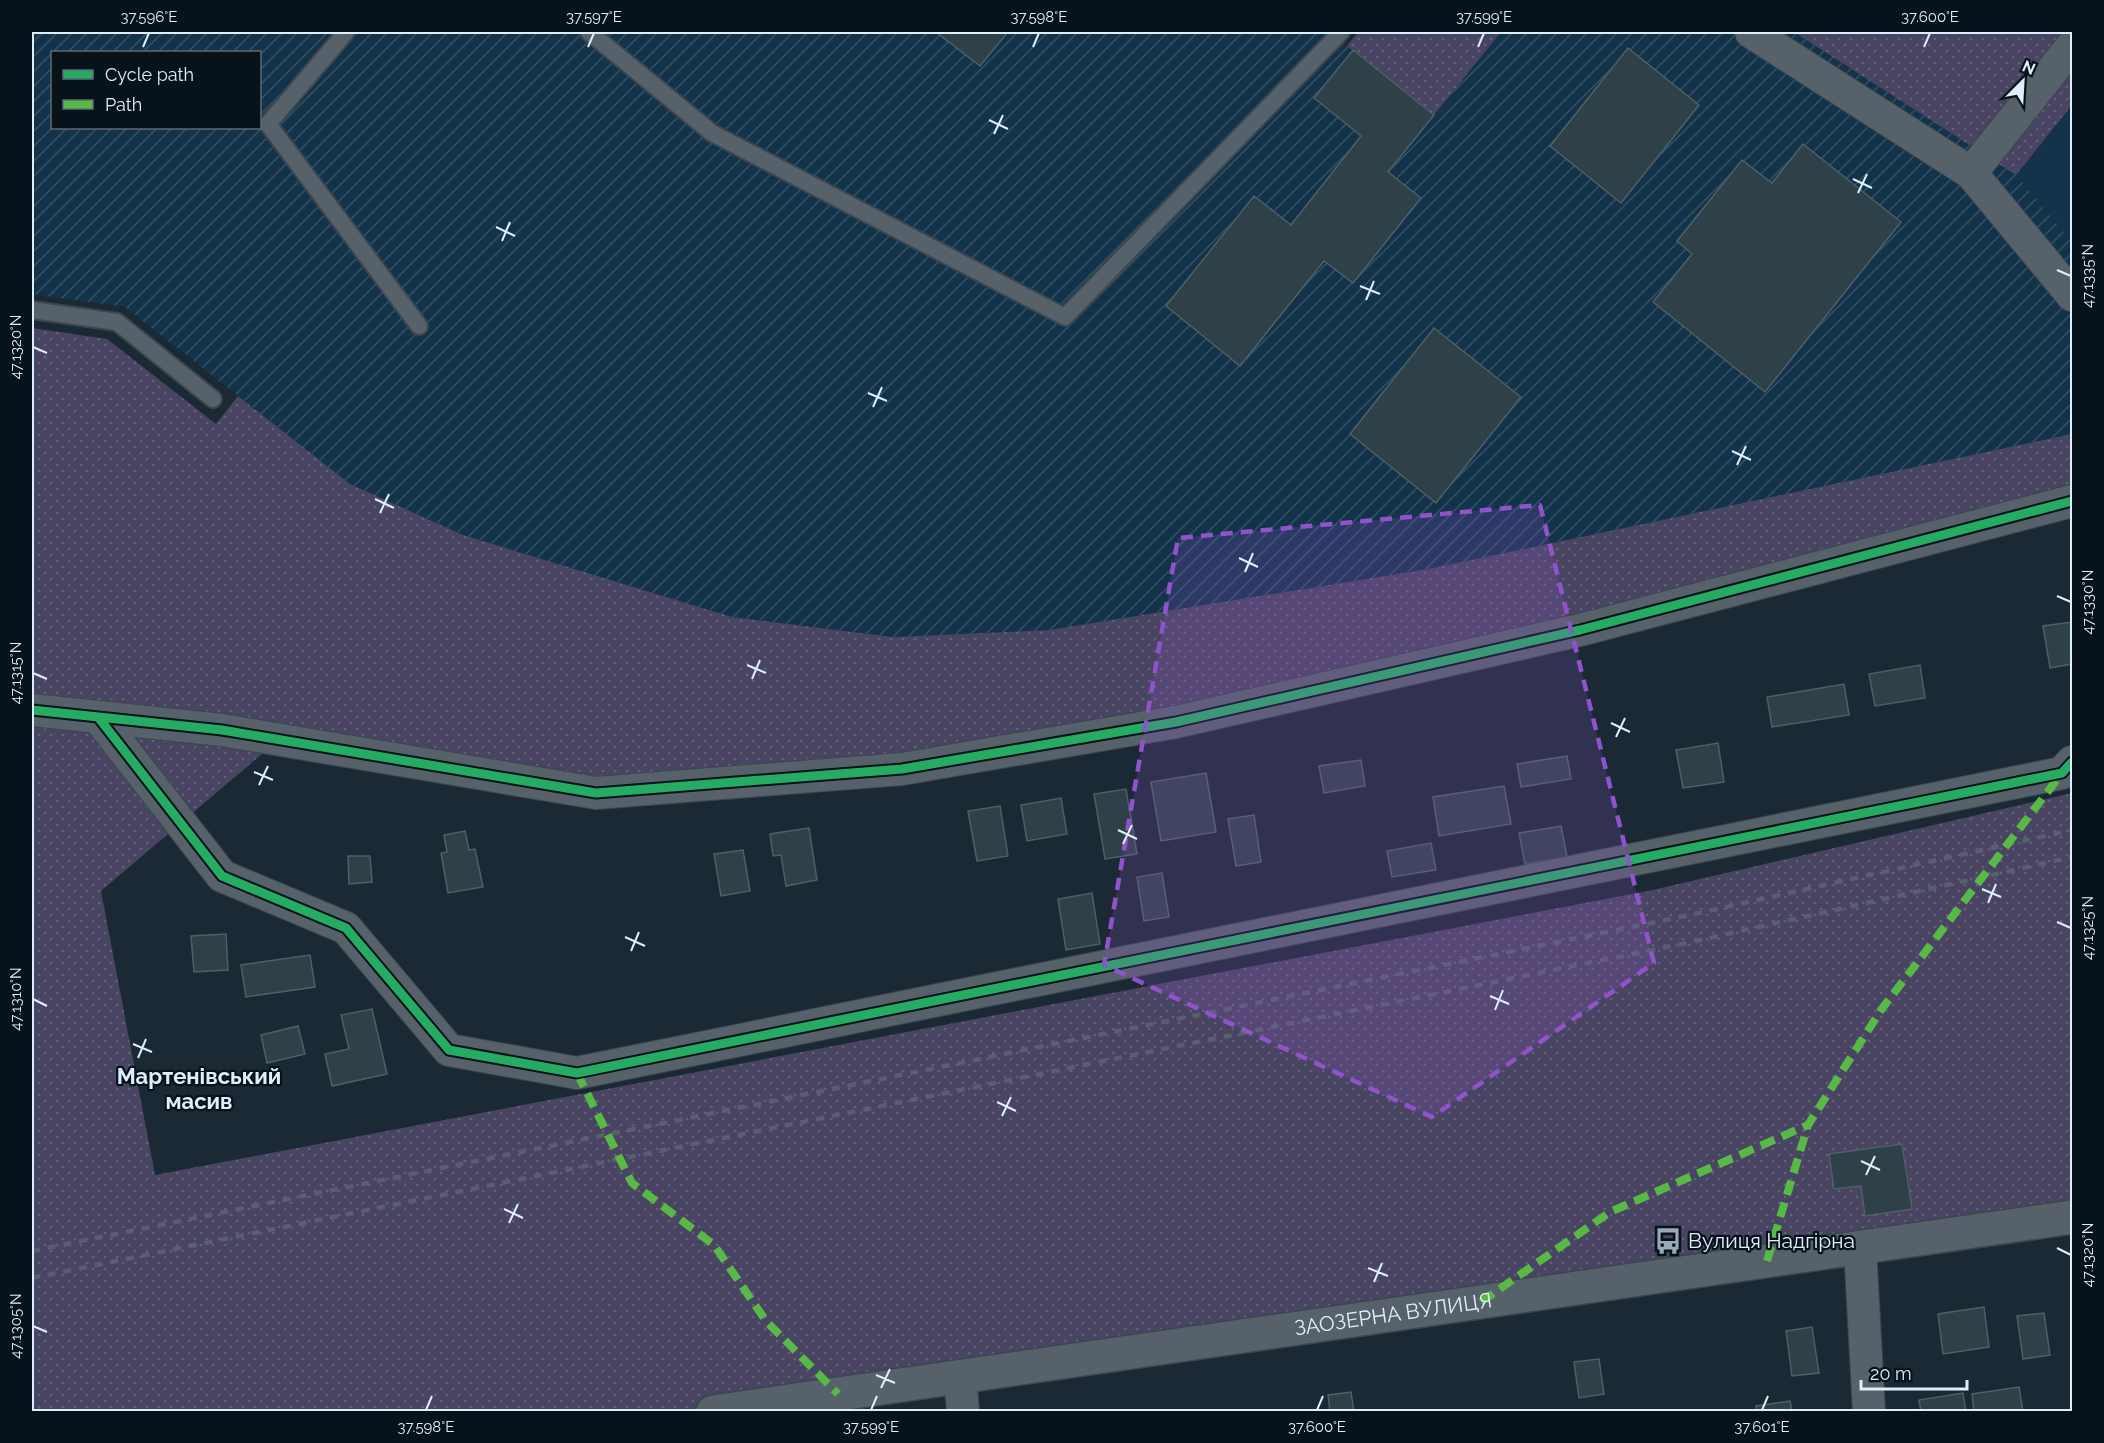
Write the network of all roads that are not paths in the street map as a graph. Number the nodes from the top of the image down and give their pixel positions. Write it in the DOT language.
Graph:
graph roads {
  1 [pos="346,32"];
  2 [pos="589,32"];
  3 [pos="1341,32"];
  4 [pos="1751,32"];
  5 [pos="2073,46"];
  6 [pos="1971,173"];
  7 [pos="2073,295"];
  8 [pos="32,310"];
  9 [pos="419,326"];
  10 [pos="213,399"];
  11 [pos="2073,501"];
  12 [pos="32,710"];
  13 [pos="98,717"];
  14 [pos="2073,762"];
  15 [pos="2073,1217"];
  16 [pos="1860,1247"];
  17 [pos="960,1376"];
  18 [pos="713,1412"];
  19 [pos="963,1412"];
  20 [pos="1869,1412"];
  1 -- 9 [label="lane"];
  2 -- 3 [label="lane"];
  4 -- 6 [label="street"];
  5 -- 6 [label="street"];
  6 -- 7 [label="street"];
  8 -- 10 [label="lane"];
  11 -- 13 [label="street"];
  12 -- 13 [label="street"];
  13 -- 14 [label="street"];
  15 -- 16 [label="street, ЗАОЗЕРНА ВУЛИЦЯ"];
  16 -- 17 [label="street, ЗАОЗЕРНА ВУЛИЦЯ"];
  16 -- 20 [label="street"];
  17 -- 18 [label="street, ЗАОЗЕРНА ВУЛИЦЯ"];
  17 -- 19 [label="street"];
}
